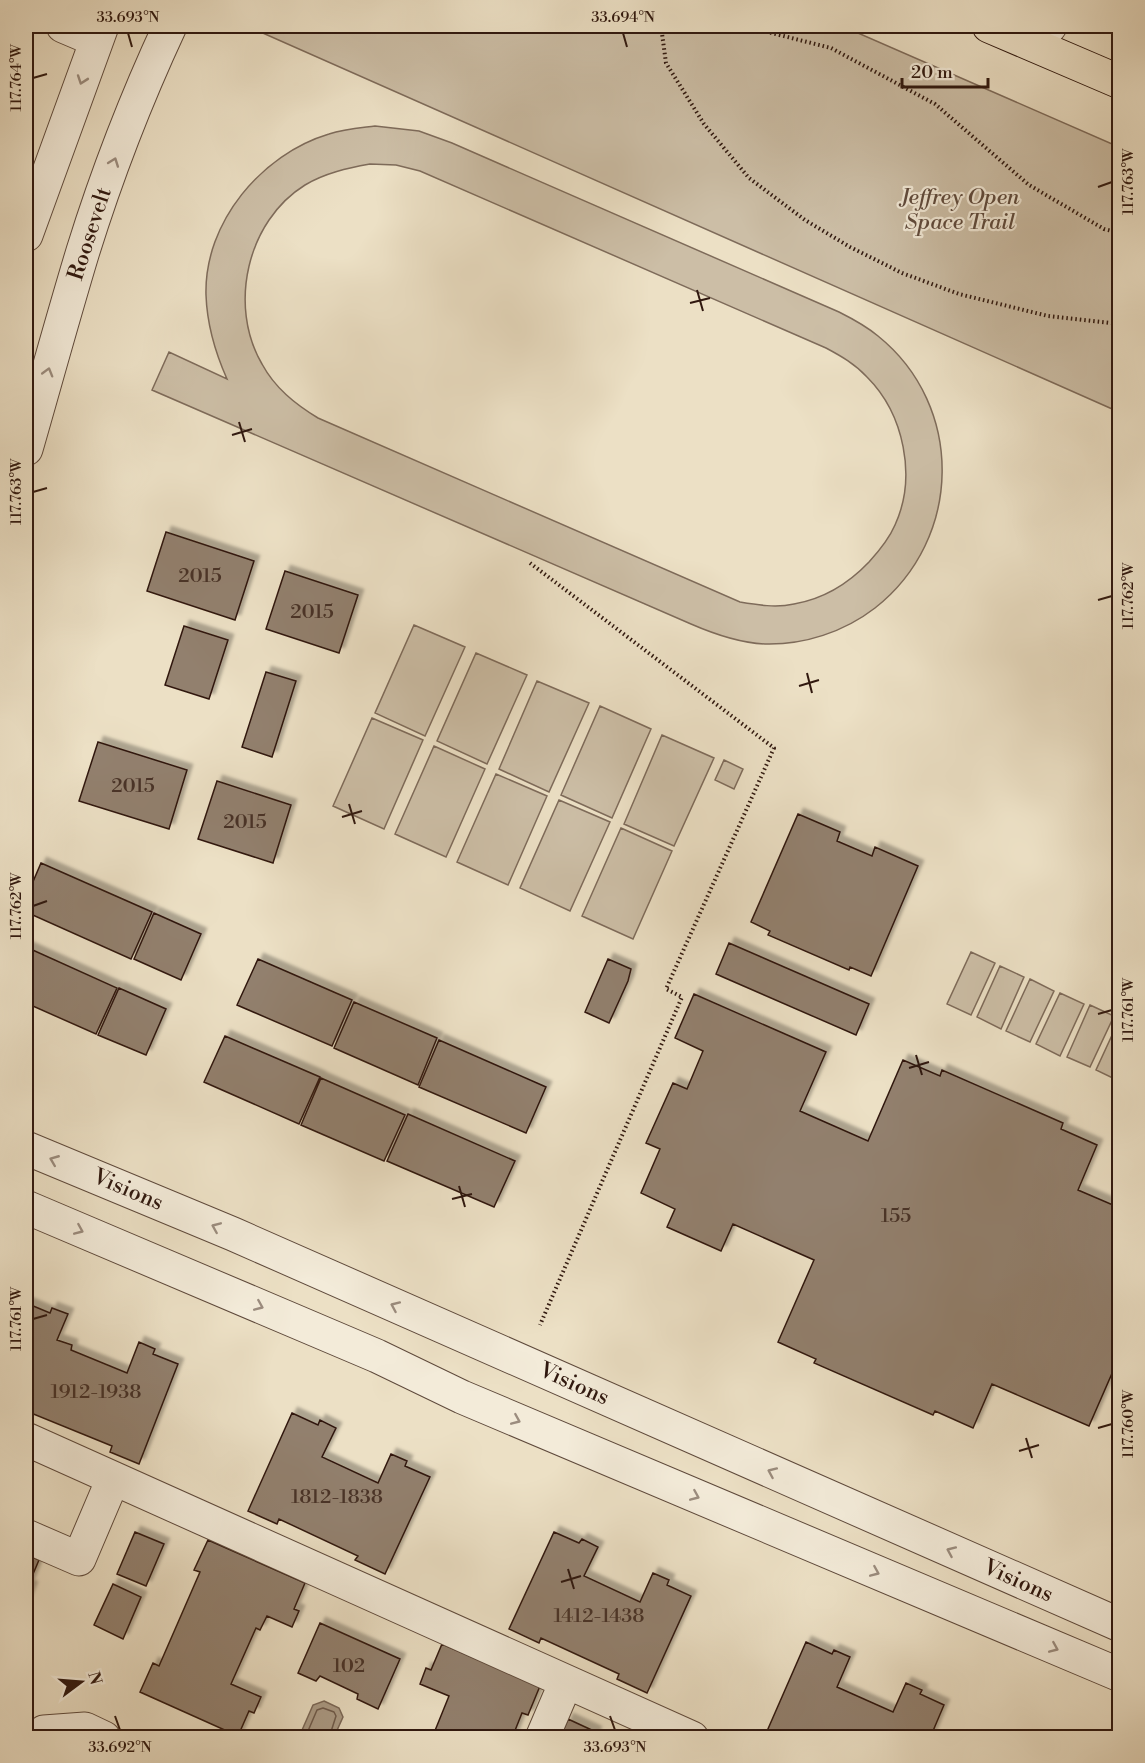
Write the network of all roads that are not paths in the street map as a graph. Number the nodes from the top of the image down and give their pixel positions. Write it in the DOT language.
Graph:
graph roads {
  1 [pos="63,26"];
  2 [pos="170,26"];
  3 [pos="989,26"];
  4 [pos="1041,32"];
  5 [pos="99,33"];
  6 [pos="1119,82"];
  7 [pos="26,235"];
  8 [pos="26,448"];
  9 [pos="26,1148"];
  10 [pos="26,1207"];
  11 [pos="26,1439"];
  12 [pos="113,1479"];
  13 [pos="26,1536"];
  14 [pos="1119,1625"];
  15 [pos="1119,1675"];
  16 [pos="566,1682"];
  17 [pos="39,1737"];
  18 [pos="104,1737"];
  19 [pos="542,1737"];
  20 [pos="692,1737"];
  1 -- 5 [label="street"];
  8 -- 2 [label="street, Roosevelt, one-way"];
  3 -- 4 [label="main road"];
  4 -- 6 [label="main road"];
  5 -- 7 [label="street, one-way"];
  14 -- 9 [label="street, Visions, one-way"];
  10 -- 15 [label="street, Visions, one-way"];
  11 -- 12 [label="street"];
  12 -- 13 [label="street"];
  12 -- 16 [label="street"];
  16 -- 19 [label="street"];
  16 -- 20 [label="street"];
  17 -- 18 [label="street"];
}
